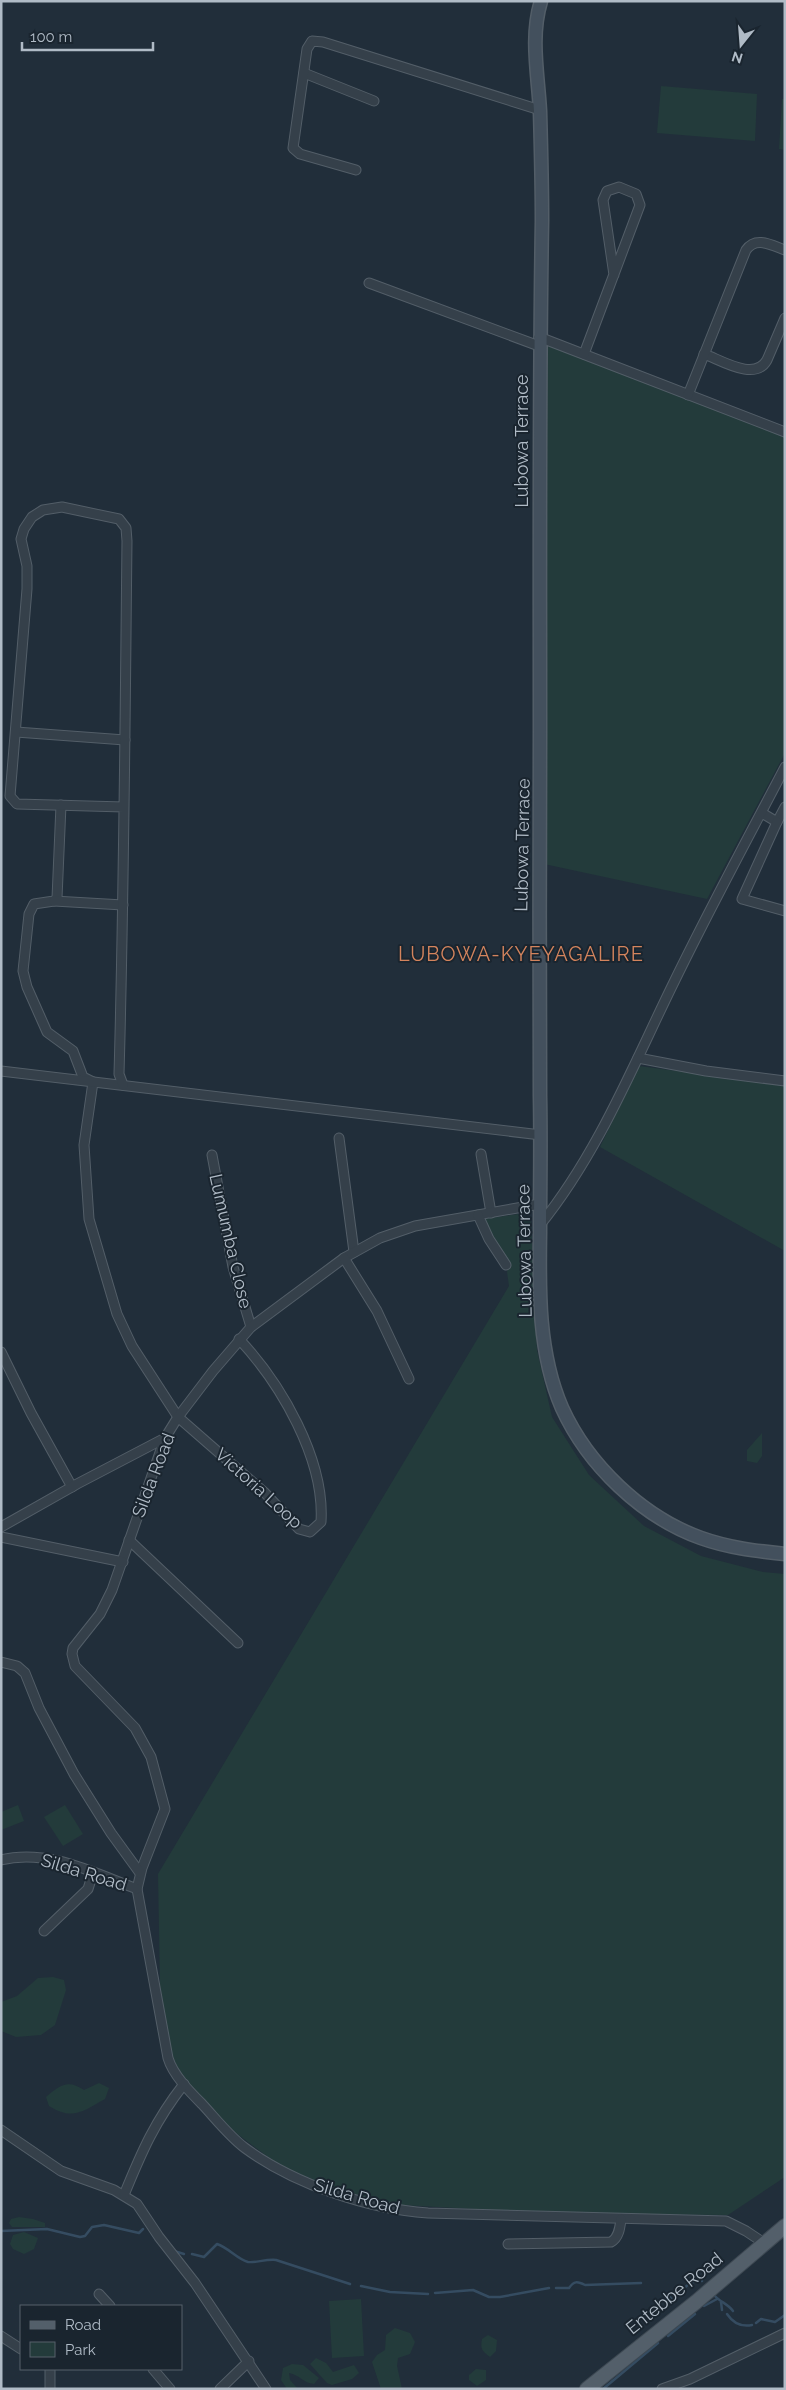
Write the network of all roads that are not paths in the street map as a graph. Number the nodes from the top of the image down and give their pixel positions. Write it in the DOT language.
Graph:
graph roads {
  1 [pos="541,1"];
  2 [pos="304,73"];
  3 [pos="374,101"];
  4 [pos="540,110"];
  5 [pos="356,170"];
  6 [pos="785,250"];
  7 [pos="614,275"];
  8 [pos="369,283"];
  9 [pos="785,318"];
  10 [pos="539,342"];
  11 [pos="584,354"];
  12 [pos="704,354"];
  13 [pos="688,394"];
  14 [pos="785,432"];
  15 [pos="16,732"];
  16 [pos="125,740"];
  17 [pos="785,767"];
  18 [pos="61,805"];
  19 [pos="124,807"];
  20 [pos="785,807"];
  21 [pos="762,813"];
  22 [pos="777,822"];
  23 [pos="54,901"];
  24 [pos="123,905"];
  25 [pos="785,911"];
  26 [pos="638,1058"];
  27 [pos="1,1071"];
  28 [pos="785,1080"];
  29 [pos="93,1082"];
  30 [pos="123,1085"];
  31 [pos="541,1135"];
  32 [pos="339,1138"];
  33 [pos="212,1154"];
  34 [pos="481,1154"];
  35 [pos="540,1204"];
  36 [pos="491,1212"];
  37 [pos="478,1215"];
  38 [pos="540,1225"];
  39 [pos="354,1252"];
  40 [pos="344,1258"];
  41 [pos="506,1265"];
  42 [pos="251,1327"];
  43 [pos="239,1339"];
  44 [pos="1,1352"];
  45 [pos="409,1379"];
  46 [pos="178,1417"];
  47 [pos="165,1438"];
  48 [pos="72,1487"];
  49 [pos="1,1527"];
  50 [pos="1,1537"];
  51 [pos="129,1540"];
  52 [pos="785,1554"];
  53 [pos="123,1562"];
  54 [pos="238,1644"];
  55 [pos="1,1662"];
  56 [pos="1,1860"];
  57 [pos="93,1873"];
  58 [pos="140,1873"];
  59 [pos="137,1889"];
  60 [pos="44,1931"];
  61 [pos="184,2084"];
  62 [pos="1,2130"];
  63 [pos="124,2195"];
  64 [pos="621,2219"];
  65 [pos="785,2226"];
  66 [pos="764,2243"];
  67 [pos="508,2244"];
  68 [pos="99,2294"];
  69 [pos="109,2305"];
  70 [pos="785,2334"];
  71 [pos="1,2336"];
  72 [pos="20,2348"];
  73 [pos="249,2360"];
  74 [pos="50,2370"];
  75 [pos="154,2370"];
  76 [pos="50,2389"];
  77 [pos="170,2389"];
  78 [pos="220,2389"];
  79 [pos="266,2389"];
  80 [pos="587,2389"];
  81 [pos="662,2389"];
  1 -- 4 [label="street, Lubowa Terrace"];
  2 -- 3 [label="street"];
  2 -- 4 [label="street"];
  2 -- 5 [label="street"];
  4 -- 10 [label="street, Lubowa Terrace"];
  6 -- 12 [label="street"];
  7 -- 7 [label="street"];
  7 -- 11 [label="street"];
  8 -- 10 [label="street"];
  9 -- 12 [label="street"];
  10 -- 11 [label="street"];
  10 -- 31 [label="street, Lubowa Terrace"];
  11 -- 13 [label="street"];
  12 -- 13 [label="street"];
  13 -- 14 [label="street"];
  15 -- 16 [label="street"];
  15 -- 16 [label="street"];
  15 -- 18 [label="street"];
  16 -- 19 [label="street"];
  17 -- 21 [label="street"];
  18 -- 19 [label="street"];
  18 -- 23 [label="street"];
  19 -- 24 [label="street"];
  20 -- 22 [label="street"];
  21 -- 22 [label="street"];
  21 -- 26 [label="street"];
  22 -- 25 [label="street"];
  23 -- 24 [label="street"];
  23 -- 29 [label="street"];
  24 -- 30 [label="street"];
  26 -- 28 [label="street"];
  26 -- 38 [label="street"];
  27 -- 29 [label="street"];
  29 -- 30 [label="street"];
  29 -- 46 [label="street"];
  30 -- 31 [label="street"];
  31 -- 35 [label="street, Lubowa Terrace"];
  32 -- 39 [label="street"];
  33 -- 42 [label="street, Lumumba Close"];
  34 -- 36 [label="street"];
  35 -- 36 [label="street, Silda Road"];
  35 -- 38 [label="street, Lubowa Terrace"];
  36 -- 37 [label="street, Silda Road"];
  37 -- 39 [label="street, Silda Road"];
  37 -- 41 [label="street"];
  38 -- 52 [label="street, Lubowa Terrace"];
  39 -- 40 [label="street, Silda Road"];
  40 -- 42 [label="street, Silda Road"];
  40 -- 45 [label="street"];
  42 -- 43 [label="street, Silda Road"];
  43 -- 46 [label="street, Silda Road"];
  43 -- 46 [label="street, Victoria Loop"];
  44 -- 48 [label="street"];
  46 -- 47 [label="street, Silda Road"];
  47 -- 48 [label="street"];
  47 -- 51 [label="street, Silda Road"];
  48 -- 49 [label="street"];
  50 -- 53 [label="street"];
  51 -- 53 [label="street, Silda Road"];
  51 -- 54 [label="street"];
  53 -- 58 [label="street, Silda Road"];
  55 -- 58 [label="street"];
  56 -- 57 [label="street, Silda Road"];
  57 -- 59 [label="street, Silda Road"];
  57 -- 60 [label="street"];
  58 -- 59 [label="street, Silda Road"];
  59 -- 61 [label="street, Silda Road"];
  61 -- 63 [label="street"];
  61 -- 64 [label="street, Silda Road"];
  62 -- 63 [label="street"];
  63 -- 73 [label="street"];
  64 -- 66 [label="street, Silda Road"];
  64 -- 67 [label="street"];
  65 -- 66 [label="main road, Entebbe Road"];
  66 -- 80 [label="main road, Entebbe Road"];
  68 -- 69 [label="street"];
  70 -- 81 [label="street"];
  71 -- 72 [label="street"];
  73 -- 78 [label="street"];
  73 -- 79 [label="street"];
  74 -- 76 [label="street"];
  75 -- 77 [label="street"];
}
